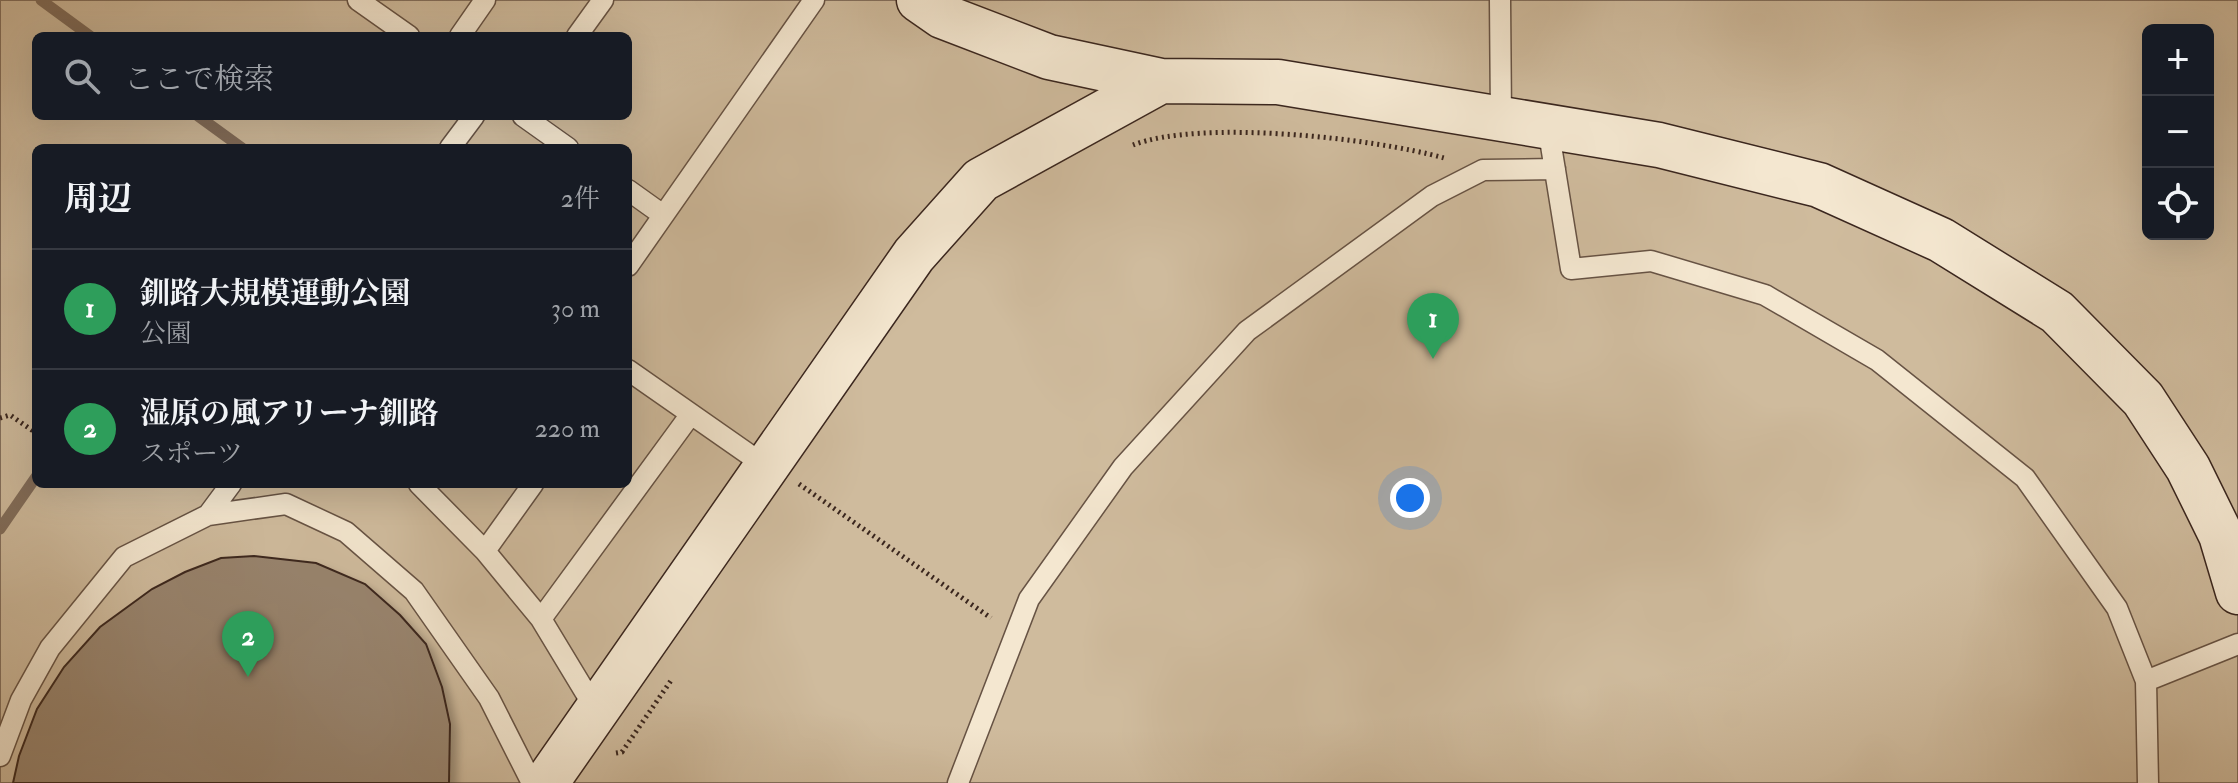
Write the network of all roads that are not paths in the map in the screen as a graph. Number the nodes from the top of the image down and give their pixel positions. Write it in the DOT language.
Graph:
graph roads {
  1 [pos="485,0"];
  2 [pos="603,0"];
  3 [pos="814,0"];
  4 [pos="919,0"];
  5 [pos="1500,0"];
  6 [pos="370,3"];
  7 [pos="404,32"];
  8 [pos="463,32"];
  9 [pos="580,32"];
  10 [pos="1161,81"];
  11 [pos="1501,119"];
  12 [pos="471,120"];
  13 [pos="529,120"];
  14 [pos="453,144"];
  15 [pos="562,144"];
  16 [pos="1552,148"];
  17 [pos="632,193"];
  18 [pos="663,215"];
  19 [pos="632,260"];
  20 [pos="632,373"];
  21 [pos="691,414"];
  22 [pos="791,479"];
  23 [pos="228,488"];
  24 [pos="423,488"];
  25 [pos="530,488"];
  26 [pos="208,515"];
  27 [pos="485,551"];
  28 [pos="2238,592"];
  29 [pos="541,619"];
  30 [pos="2238,644"];
  31 [pos="2146,681"];
  32 [pos="596,710"];
  33 [pos="0,756"];
  34 [pos="532,783"];
  35 [pos="546,783"];
  36 [pos="958,783"];
  37 [pos="2148,783"];
  1 -- 8 [label="lane"];
  2 -- 9 [label="lane"];
  3 -- 18 [label="lane"];
  4 -- 10 [label="street"];
  5 -- 11 [label="lane"];
  6 -- 7 [label="lane"];
  10 -- 11 [label="street"];
  10 -- 22 [label="street"];
  11 -- 16 [label="street"];
  12 -- 14 [label="lane"];
  13 -- 15 [label="lane"];
  16 -- 28 [label="street"];
  16 -- 31 [label="lane"];
  16 -- 36 [label="lane"];
  17 -- 18 [label="lane"];
  18 -- 19 [label="lane"];
  20 -- 21 [label="lane"];
  21 -- 22 [label="lane"];
  21 -- 29 [label="lane"];
  22 -- 32 [label="street"];
  23 -- 26 [label="lane"];
  24 -- 27 [label="lane"];
  25 -- 27 [label="lane"];
  26 -- 33 [label="lane"];
  26 -- 34 [label="lane"];
  27 -- 29 [label="lane"];
  29 -- 32 [label="lane"];
  30 -- 31 [label="lane"];
  31 -- 37 [label="lane"];
  32 -- 35 [label="street"];
}
